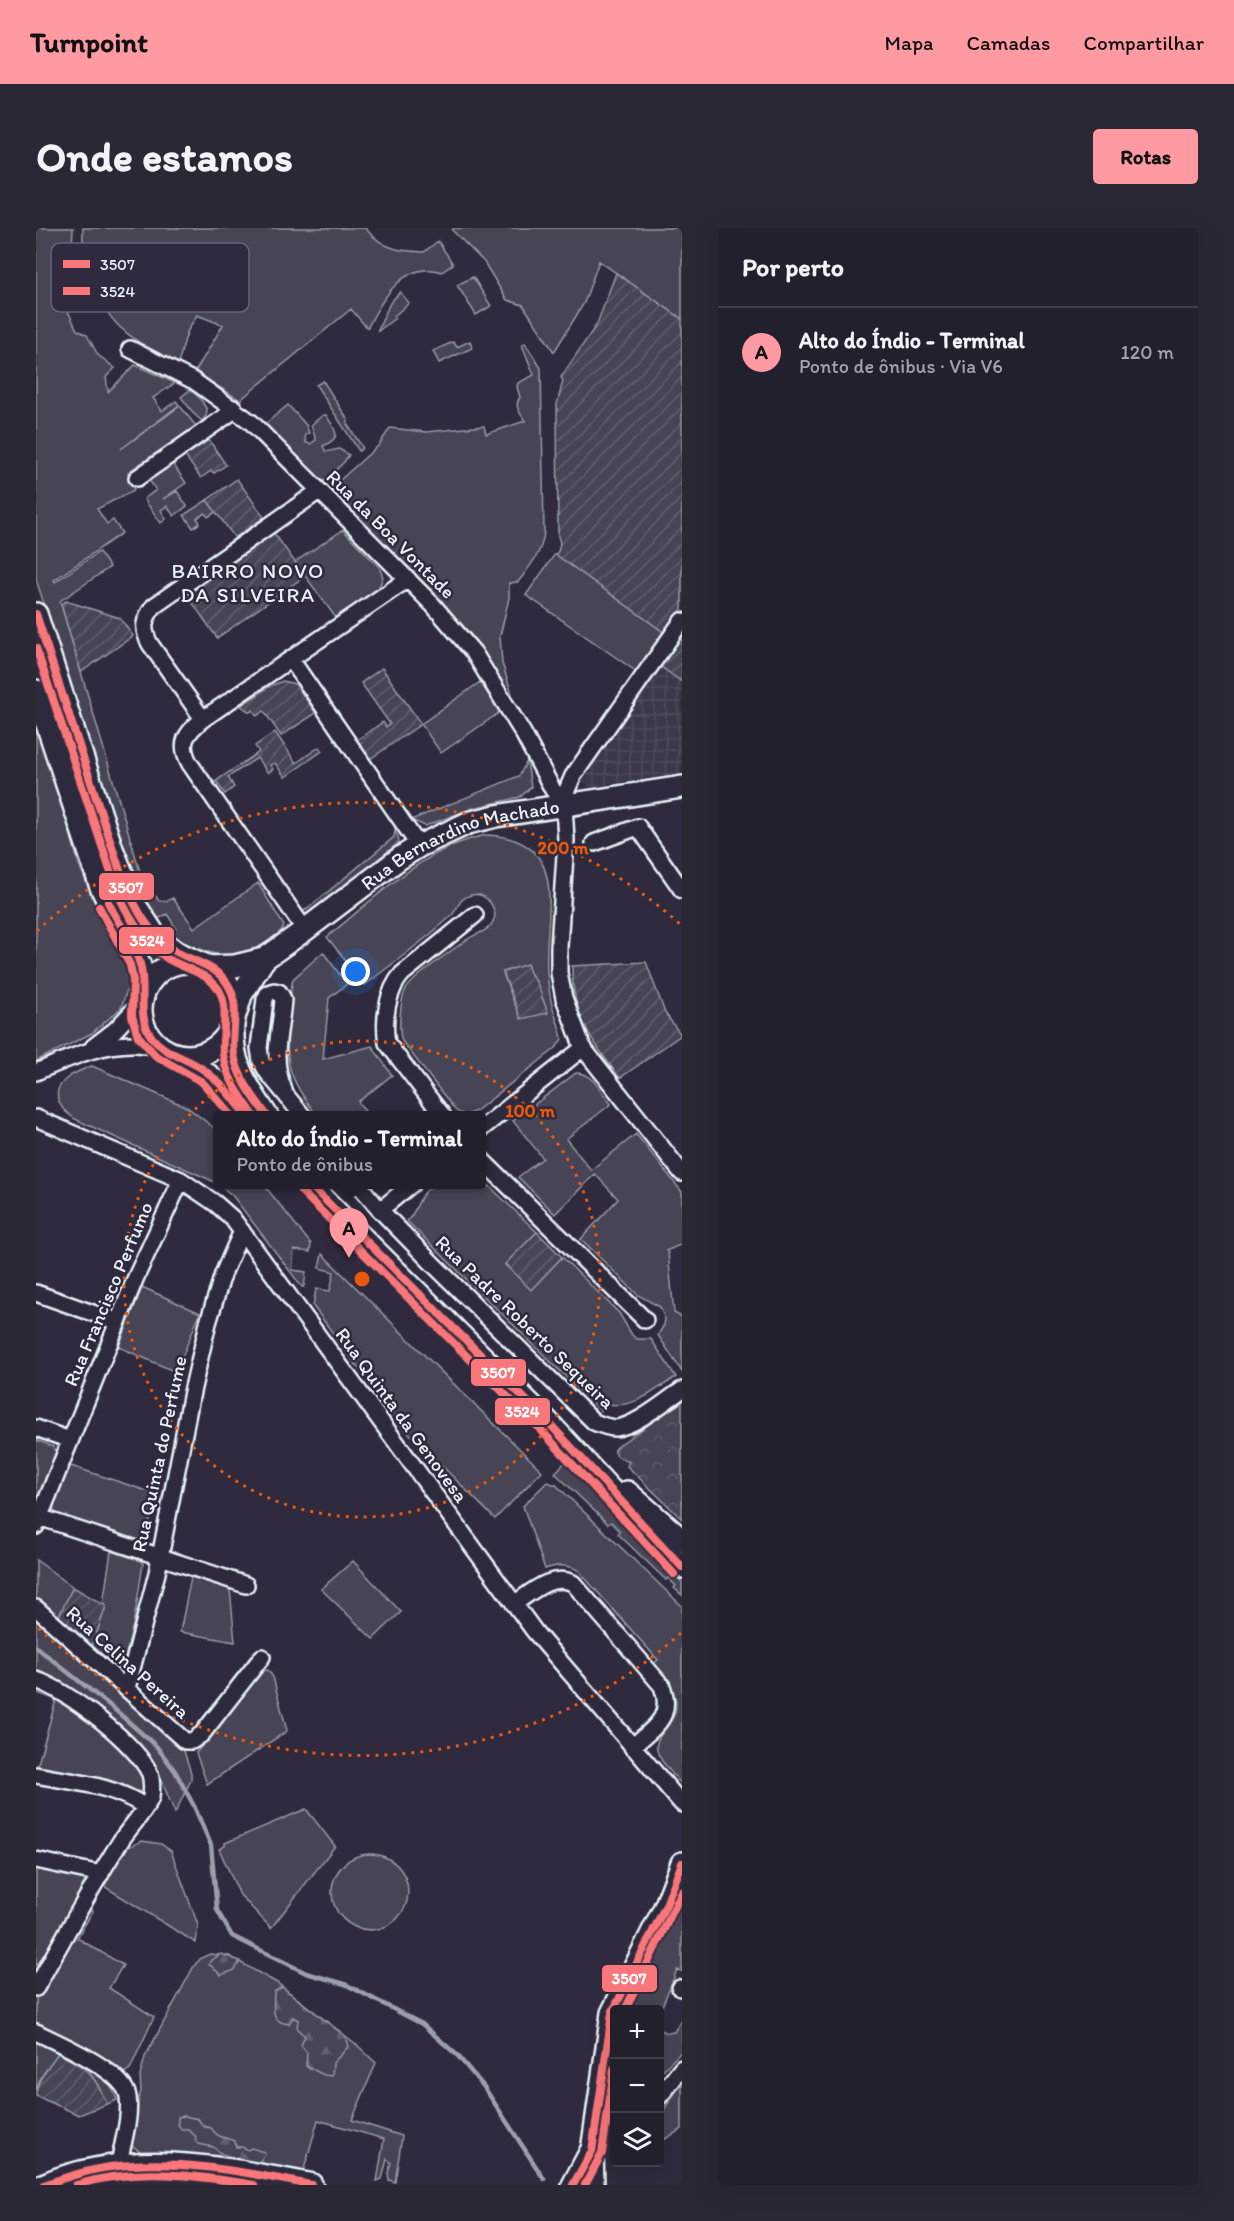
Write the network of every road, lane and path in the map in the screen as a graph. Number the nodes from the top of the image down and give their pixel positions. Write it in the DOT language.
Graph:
graph roads {
  1 [pos="130,349"];
  2 [pos="234,408"];
  3 [pos="137,478"];
  4 [pos="318,490"];
  5 [pos="408,579"];
  6 [pos="36,614"];
  7 [pos="682,621"];
  8 [pos="292,661"];
  9 [pos="36,691"];
  10 [pos="204,719"];
  11 [pos="682,787"];
  12 [pos="564,805"];
  13 [pos="594,843"];
  14 [pos="419,846"];
  15 [pos="682,890"];
  16 [pos="475,915"];
  17 [pos="305,930"];
  18 [pos="264,959"];
  19 [pos="205,965"];
  20 [pos="143,999"];
  21 [pos="234,1019"];
  22 [pos="584,1048"];
  23 [pos="277,1050"];
  24 [pos="168,1051"];
  25 [pos="259,1051"];
  26 [pos="85,1052"];
  27 [pos="36,1072"];
  28 [pos="284,1090"];
  29 [pos="242,1111"];
  30 [pos="264,1111"];
  31 [pos="299,1111"];
  32 [pos="439,1111"];
  33 [pos="36,1118"];
  34 [pos="486,1125"];
  35 [pos="486,1164"];
  36 [pos="682,1173"];
  37 [pos="181,1180"];
  38 [pos="312,1189"];
  39 [pos="317,1189"];
  40 [pos="362,1189"];
  41 [pos="407,1189"];
  42 [pos="328,1205"];
  43 [pos="380,1210"];
  44 [pos="243,1231"];
  45 [pos="36,1293"];
  46 [pos="645,1320"];
  47 [pos="118,1322"];
  48 [pos="682,1390"];
  49 [pos="548,1422"];
  50 [pos="36,1428"];
  51 [pos="70,1440"];
  52 [pos="37,1520"];
  53 [pos="682,1540"];
  54 [pos="158,1558"];
  55 [pos="682,1568"];
  56 [pos="246,1585"];
  57 [pos="514,1604"];
  58 [pos="36,1608"];
  59 [pos="262,1657"];
  60 [pos="36,1680"];
  61 [pos="127,1688"];
  62 [pos="632,1747"];
  63 [pos="36,1775"];
  64 [pos="682,1804"];
  65 [pos="145,1807"];
  66 [pos="36,1860"];
  67 [pos="682,1863"];
  68 [pos="101,1874"];
  69 [pos="38,1981"];
  70 [pos="36,2032"];
  71 [pos="682,2068"];
  72 [pos="664,2091"];
  73 [pos="606,2112"];
  74 [pos="592,2151"];
  75 [pos="119,2165"];
  76 [pos="44,2185"];
  77 [pos="311,2185"];
  78 [pos="573,2185"];
  79 [pos="593,2185"];
  1 -- 2 [label="street, Rua da Boa Vontade"];
  2 -- 3 [label="street"];
  2 -- 4 [label="street, Rua da Boa Vontade"];
  4 -- 5 [label="street, Rua da Boa Vontade"];
  4 -- 10 [label="street"];
  5 -- 8 [label="street"];
  5 -- 12 [label="street, Rua da Boa Vontade"];
  6 -- 19 [label="main road"];
  7 -- 12 [label="street"];
  8 -- 10 [label="street"];
  8 -- 14 [label="street"];
  9 -- 20 [label="main road"];
  10 -- 17 [label="street"];
  11 -- 12 [label="main road, Rua Bernardino Machado"];
  12 -- 14 [label="main road, Rua Bernardino Machado"];
  12 -- 22 [label="street"];
  13 -- 15 [label="street"];
  14 -- 17 [label="main road, Rua Bernardino Machado"];
  16 -- 32 [label="street"];
  17 -- 18 [label="main road, Rua Bernardino Machado"];
  18 -- 19 [label="main road, Rua Bernardino Machado"];
  18 -- 21 [label="main road, Rua Bernardino Machado"];
  19 -- 20 [label="main road"];
  19 -- 21 [label="main road"];
  20 -- 24 [label="main road"];
  20 -- 26 [label="street"];
  21 -- 24 [label="main road"];
  21 -- 30 [label="main road"];
  22 -- 34 [label="street"];
  22 -- 36 [label="street"];
  23 -- 25 [label="street"];
  23 -- 25 [label="street"];
  23 -- 28 [label="street"];
  24 -- 26 [label="street"];
  24 -- 29 [label="main road"];
  25 -- 28 [label="street"];
  26 -- 27 [label="street"];
  28 -- 31 [label="street"];
  33 -- 37 [label="street, Rua Quinta da Genovesa"];
  35 -- 46 [label="street"];
  37 -- 44 [label="street, Rua Quinta da Genovesa"];
  37 -- 47 [label="street, Rua Francisco Perfumo"];
  38 -- 42 [label="main road"];
  39 -- 42 [label="main road"];
  40 -- 43 [label="street, Rua Padre Roberto Sequeira"];
  41 -- 43 [label="street"];
  42 -- 49 [label="main road"];
  43 -- 48 [label="street, Rua Padre Roberto Sequeira"];
  44 -- 54 [label="street, Rua Quinta do Perfume"];
  44 -- 57 [label="street, Rua Quinta da Genovesa"];
  45 -- 47 [label="street"];
  47 -- 51 [label="street, Rua Francisco Perfumo"];
  49 -- 53 [label="main road"];
  49 -- 55 [label="main road"];
  50 -- 51 [label="street"];
  51 -- 52 [label="street, Rua Francisco Perfumo"];
  52 -- 54 [label="street"];
  54 -- 56 [label="street"];
  54 -- 61 [label="street, Rua Quinta do Perfume"];
  57 -- 62 [label="street, Rua Quinta da Genovesa"];
  57 -- 62 [label="street"];
  58 -- 61 [label="street, Rua Celina Pereira"];
  59 -- 61 [label="street, Rua Celina Pereira"];
  60 -- 65 [label="street"];
  62 -- 64 [label="street, Rua Quinta da Genovesa"];
  63 -- 65 [label="street"];
  65 -- 68 [label="street"];
  66 -- 68 [label="street"];
  67 -- 73 [label="main road"];
  68 -- 69 [label="street"];
  70 -- 75 [label="street"];
  71 -- 72 [label="street"];
  73 -- 74 [label="main road"];
  74 -- 78 [label="main road"];
  74 -- 79 [label="main road"];
  75 -- 76 [label="main road"];
  75 -- 77 [label="main road"];
}
